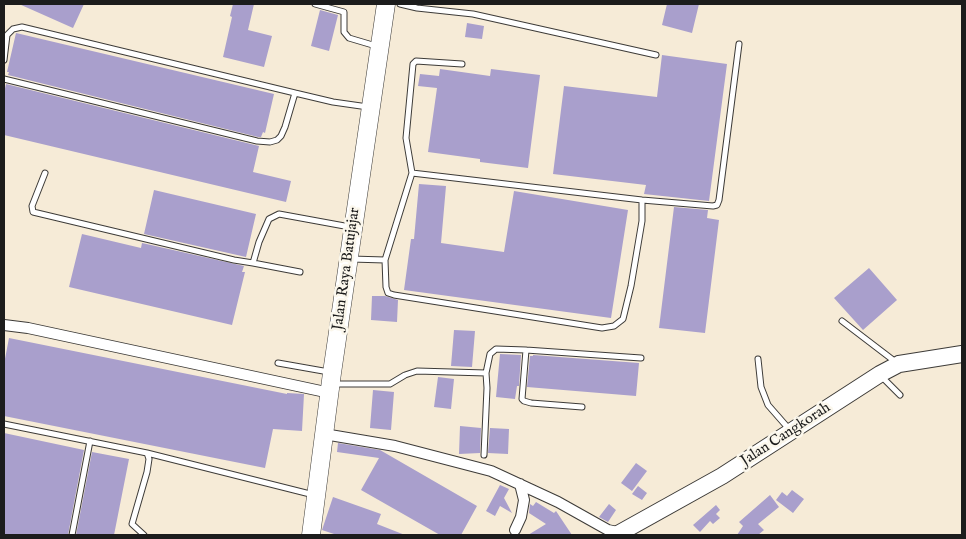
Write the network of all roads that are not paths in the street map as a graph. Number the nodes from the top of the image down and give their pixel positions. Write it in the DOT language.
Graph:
graph roads {
  1 [pos="315,4"];
  2 [pos="386,4"];
  3 [pos="400,4"];
  4 [pos="739,44"];
  5 [pos="380,47"];
  6 [pos="656,56"];
  7 [pos="4,60"];
  8 [pos="462,64"];
  9 [pos="4,79"];
  10 [pos="295,92"];
  11 [pos="370,108"];
  12 [pos="412,173"];
  13 [pos="45,174"];
  14 [pos="642,200"];
  15 [pos="354,227"];
  16 [pos="349,259"];
  17 [pos="385,260"];
  18 [pos="253,263"];
  19 [pos="300,272"];
  20 [pos="842,321"];
  21 [pos="4,325"];
  22 [pos="526,350"];
  23 [pos="962,354"];
  24 [pos="641,358"];
  25 [pos="758,359"];
  26 [pos="278,363"];
  27 [pos="899,364"];
  28 [pos="486,373"];
  29 [pos="880,374"];
  30 [pos="331,383"];
  31 [pos="900,395"];
  32 [pos="582,407"];
  33 [pos="4,424"];
  34 [pos="790,432"];
  35 [pos="324,434"];
  36 [pos="90,441"];
  37 [pos="147,453"];
  38 [pos="484,455"];
  39 [pos="520,484"];
  40 [pos="317,496"];
  41 [pos="515,530"];
  42 [pos="622,534"];
  43 [pos="72,535"];
  44 [pos="144,535"];
  45 [pos="311,535"];
  1 -- 5 [label="lane"];
  2 -- 5 [label="highway, Jalan Raya Batujajar"];
  3 -- 6 [label="lane"];
  4 -- 14 [label="lane"];
  5 -- 11 [label="highway, Jalan Raya Batujajar"];
  7 -- 10 [label="lane"];
  8 -- 12 [label="lane"];
  9 -- 10 [label="lane"];
  10 -- 11 [label="lane"];
  11 -- 15 [label="highway, Jalan Raya Batujajar"];
  12 -- 14 [label="lane"];
  12 -- 17 [label="lane"];
  13 -- 18 [label="lane"];
  14 -- 17 [label="lane"];
  15 -- 16 [label="highway, Jalan Raya Batujajar"];
  15 -- 18 [label="lane"];
  16 -- 17 [label="lane"];
  16 -- 30 [label="highway, Jalan Raya Batujajar"];
  18 -- 19 [label="lane"];
  20 -- 27 [label="lane"];
  21 -- 30 [label="street"];
  22 -- 24 [label="lane"];
  22 -- 28 [label="lane"];
  22 -- 32 [label="lane"];
  23 -- 27 [label="main road, Jalan Cangkorah"];
  25 -- 34 [label="lane"];
  26 -- 30 [label="lane"];
  27 -- 29 [label="main road, Jalan Cangkorah"];
  28 -- 30 [label="lane"];
  28 -- 38 [label="lane"];
  29 -- 31 [label="lane"];
  29 -- 34 [label="main road, Jalan Cangkorah"];
  30 -- 35 [label="highway, Jalan Raya Batujajar"];
  33 -- 36 [label="lane"];
  34 -- 42 [label="main road, Jalan Cangkorah"];
  35 -- 39 [label="street"];
  35 -- 40 [label="highway, Jalan Raya Batujajar"];
  36 -- 37 [label="lane"];
  36 -- 43 [label="lane"];
  37 -- 40 [label="lane"];
  37 -- 44 [label="lane"];
  39 -- 41 [label="street"];
  39 -- 42 [label="street"];
  40 -- 45 [label="highway, Jalan Raya Batujajar"];
}
